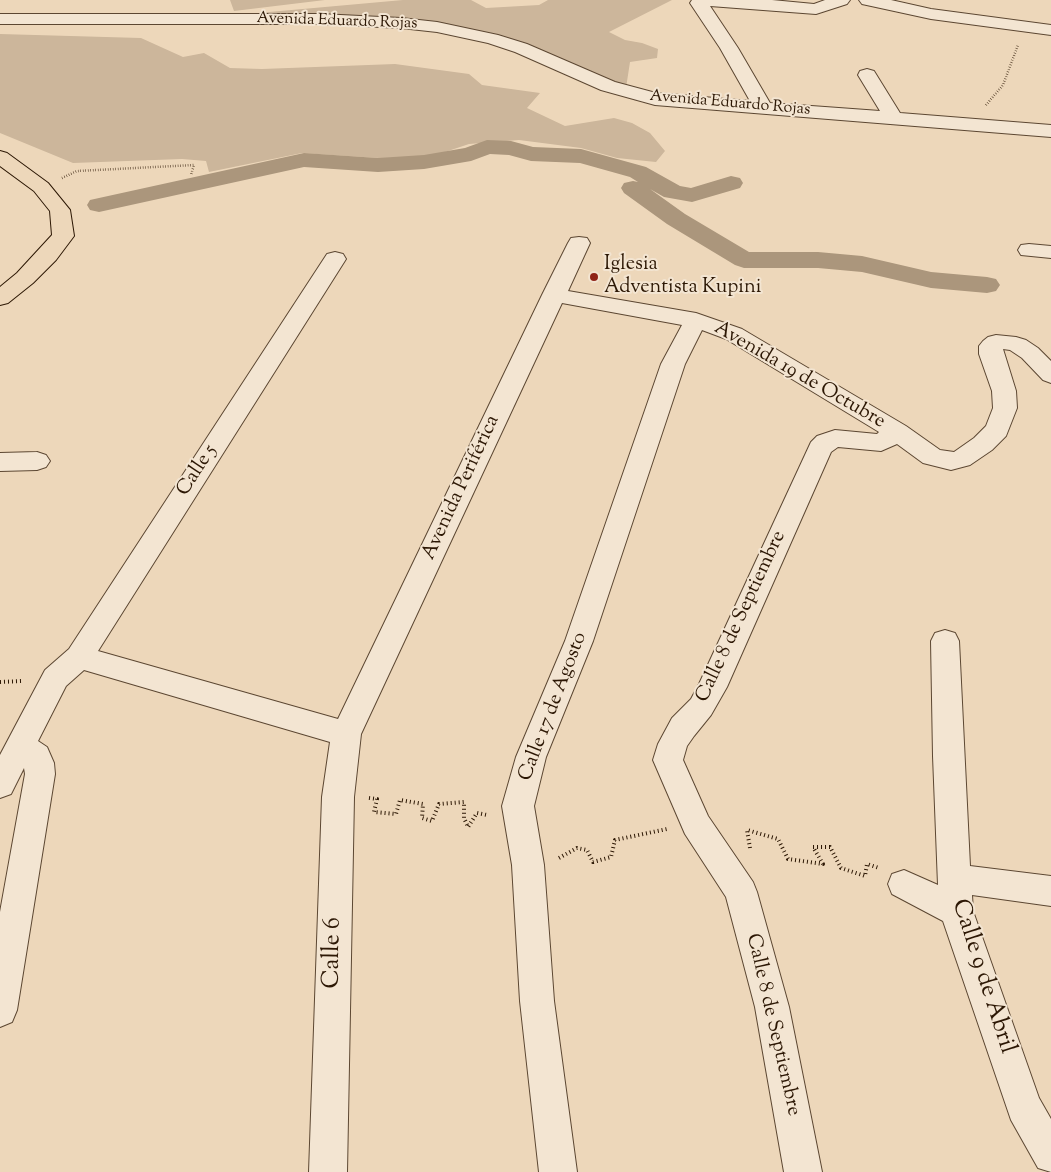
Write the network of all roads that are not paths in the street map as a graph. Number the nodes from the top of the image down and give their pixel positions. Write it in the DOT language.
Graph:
graph roads {
  1 [pos="841,0"];
  2 [pos="868,0"];
  3 [pos="0,19"];
  4 [pos="1051,30"];
  5 [pos="867,75"];
  6 [pos="764,108"];
  7 [pos="894,118"];
  8 [pos="1051,131"];
  9 [pos="0,157"];
  10 [pos="579,243"];
  11 [pos="1029,250"];
  12 [pos="1051,252"];
  13 [pos="335,259"];
  14 [pos="553,295"];
  15 [pos="0,298"];
  16 [pos="696,320"];
  17 [pos="1051,375"];
  18 [pos="897,432"];
  19 [pos="37,461"];
  20 [pos="0,462"];
  21 [pos="946,641"];
  22 [pos="79,657"];
  23 [pos="346,734"];
  24 [pos="21,745"];
  25 [pos="0,785"];
  26 [pos="954,878"];
  27 [pos="904,884"];
  28 [pos="1051,891"];
  29 [pos="956,910"];
  30 [pos="0,1010"];
  31 [pos="1051,1155"];
  32 [pos="328,1172"];
  33 [pos="558,1172"];
  34 [pos="803,1172"];
  1 -- 6 [label="street"];
  2 -- 4 [label="street"];
  3 -- 6 [label="street, Avenida Eduardo Rojas"];
  5 -- 7 [label="street"];
  6 -- 7 [label="street, Avenida Eduardo Rojas"];
  7 -- 8 [label="street, Avenida Eduardo Rojas"];
  9 -- 15 [label="main road"];
  10 -- 14 [label="street, Avenida Periférica"];
  11 -- 12 [label="street"];
  13 -- 22 [label="street, Calle 5"];
  14 -- 16 [label="street, Avenida 19 de Octubre"];
  14 -- 23 [label="street, Avenida Periférica"];
  16 -- 18 [label="street, Avenida 19 de Octubre"];
  16 -- 33 [label="street, Calle 17 de Agosto"];
  17 -- 18 [label="street, Avenida 19 de Octubre"];
  18 -- 34 [label="street, Calle 8 de Septiembre"];
  19 -- 20 [label="street"];
  21 -- 26 [label="street, Calle 9 de Abril"];
  22 -- 23 [label="street"];
  22 -- 24 [label="street, Calle 5"];
  23 -- 32 [label="street, Calle 6"];
  24 -- 25 [label="street"];
  24 -- 30 [label="street"];
  26 -- 28 [label="street"];
  26 -- 29 [label="street, Calle 9 de Abril"];
  27 -- 29 [label="street"];
  29 -- 31 [label="street, Calle 9 de Abril"];
}
